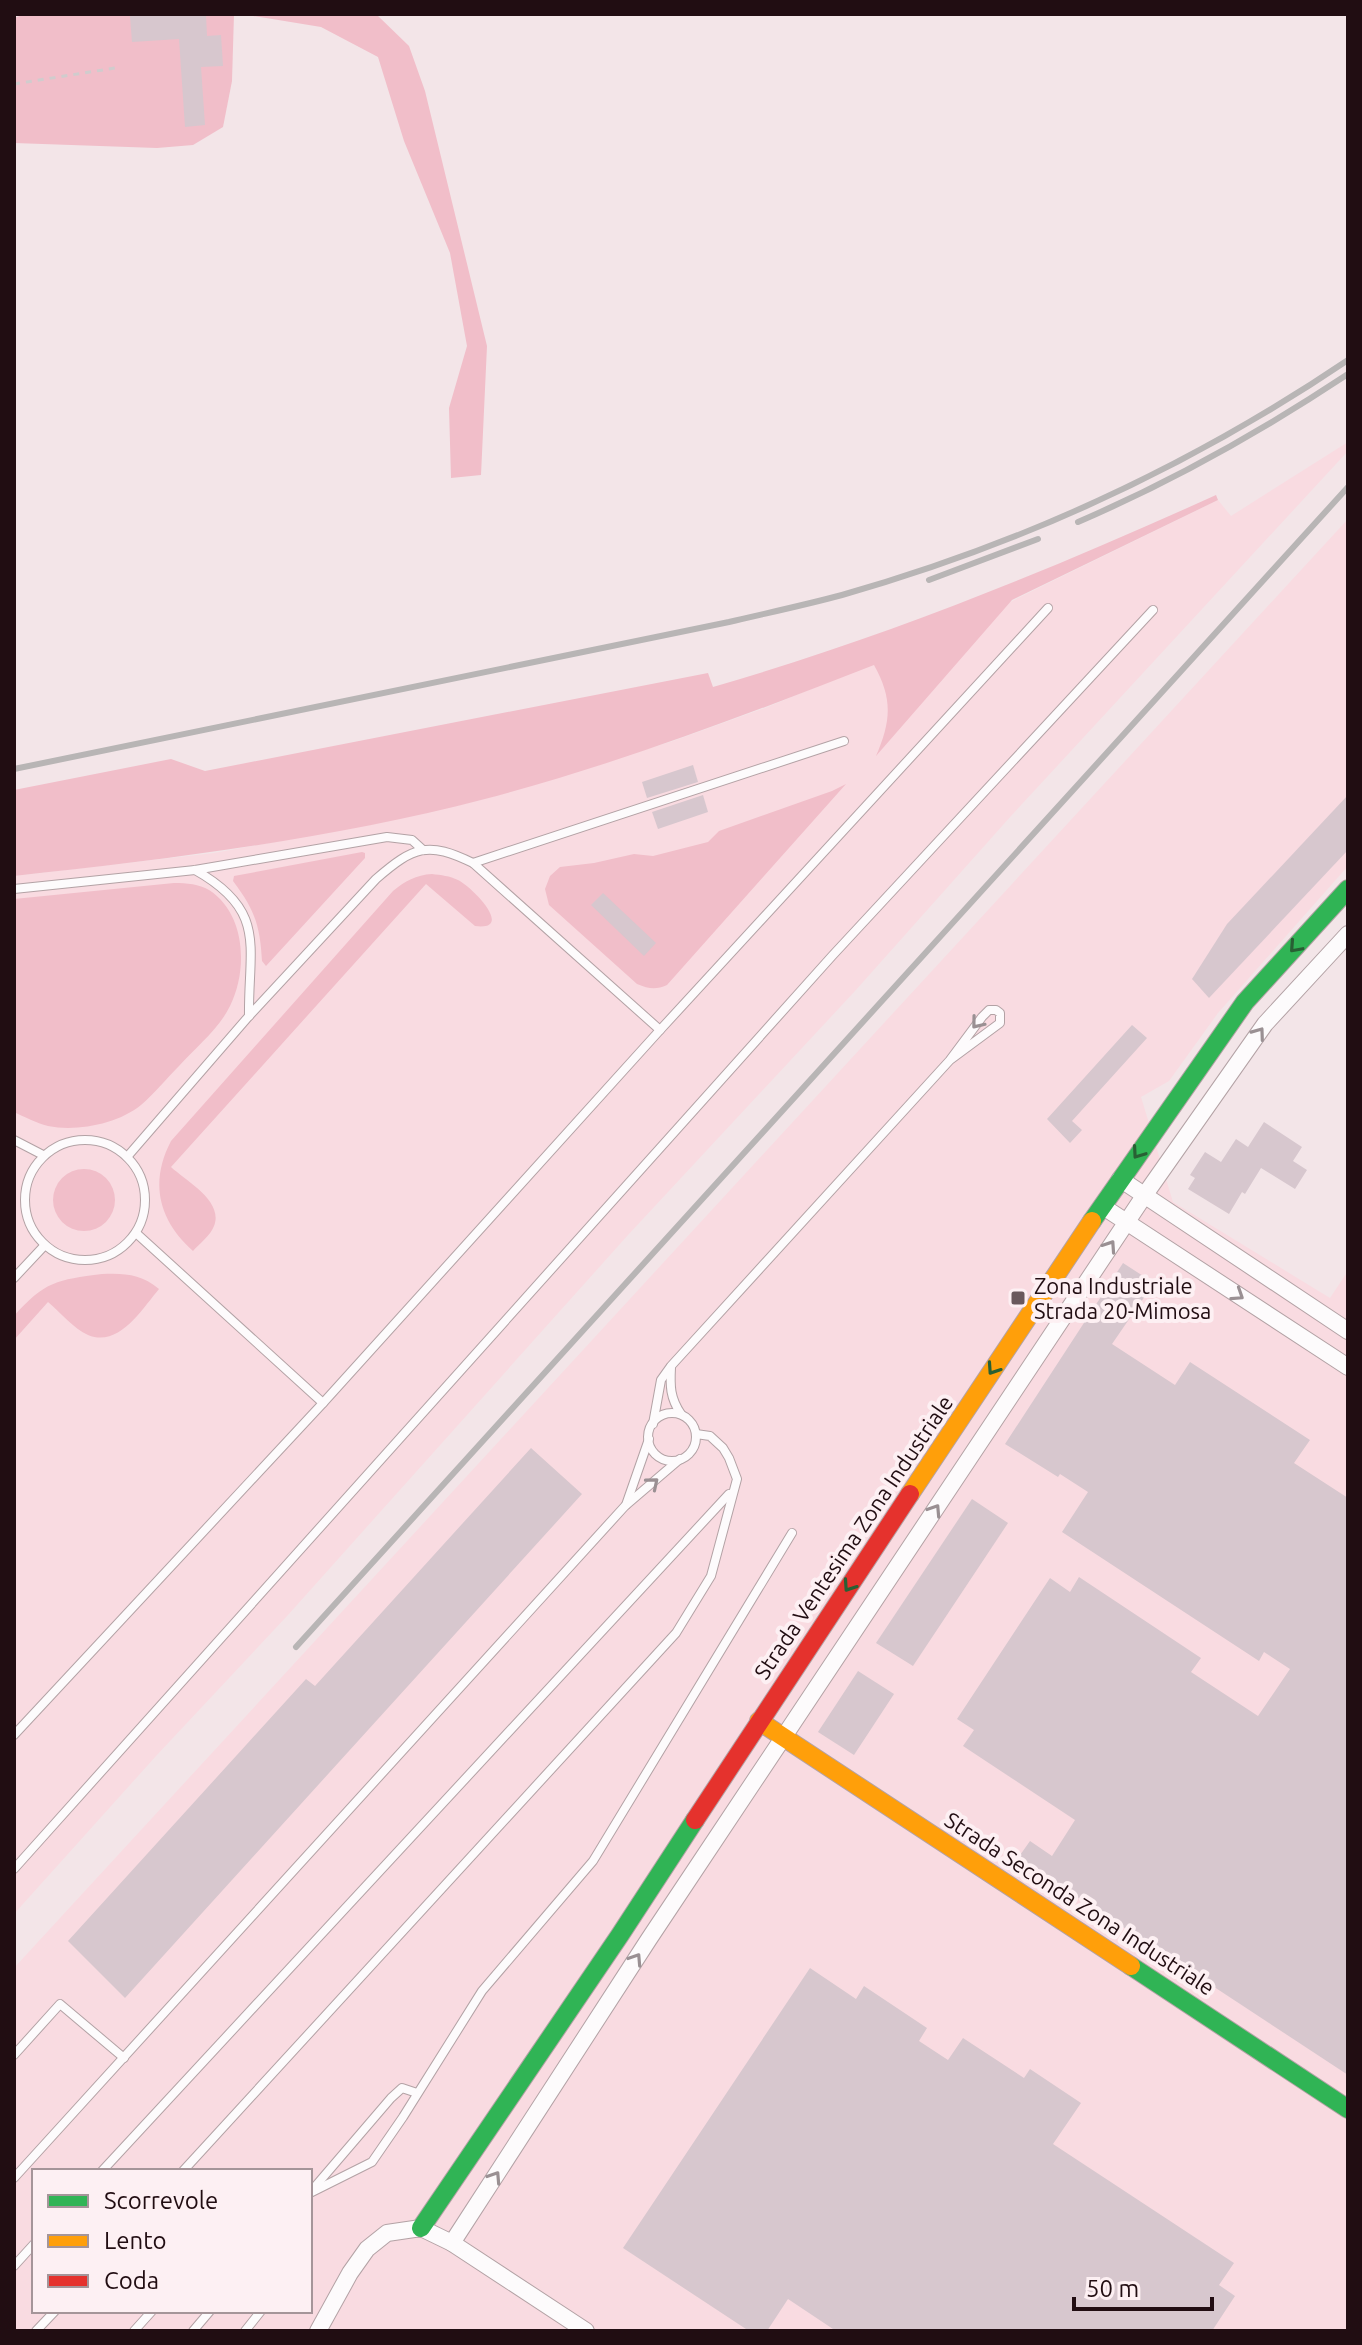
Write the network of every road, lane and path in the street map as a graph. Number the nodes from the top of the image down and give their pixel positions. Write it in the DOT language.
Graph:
graph roads {
  1 [pos="115,68"];
  2 [pos="14,84"];
  3 [pos="1048,608"];
  4 [pos="1153,610"];
  5 [pos="844,741"];
  6 [pos="423,850"];
  7 [pos="473,863"];
  8 [pos="195,870"];
  9 [pos="14,889"];
  10 [pos="1348,889"];
  11 [pos="1348,934"];
  12 [pos="249,1016"];
  13 [pos="660,1030"];
  14 [pos="950,1060"];
  15 [pos="14,1140"];
  16 [pos="43,1155"];
  17 [pos="127,1157"];
  18 [pos="1120,1179"];
  19 [pos="1144,1196"];
  20 [pos="1102,1206"];
  21 [pos="1126,1222"];
  22 [pos="136,1233"];
  23 [pos="44,1246"];
  24 [pos="1218,1246"];
  25 [pos="1201,1270"];
  26 [pos="14,1278"];
  27 [pos="1024,1323"];
  28 [pos="1348,1331"];
  29 [pos="1048,1339"];
  30 [pos="671,1366"];
  31 [pos="1348,1367"];
  32 [pos="323,1403"];
  33 [pos="682,1415"];
  34 [pos="653,1424"];
  35 [pos="696,1434"];
  36 [pos="948,1437"];
  37 [pos="649,1439"];
  38 [pos="973,1453"];
  39 [pos="680,1459"];
  40 [pos="732,1490"];
  41 [pos="625,1506"];
  42 [pos="792,1533"];
  43 [pos="759,1721"];
  44 [pos="14,1735"];
  45 [pos="784,1738"];
  46 [pos="14,1869"];
  47 [pos="14,2055"];
  48 [pos="124,2058"];
  49 [pos="417,2093"];
  50 [pos="1348,2109"];
  51 [pos="104,2169"];
  52 [pos="185,2169"];
  53 [pos="14,2178"];
  54 [pos="312,2191"];
  55 [pos="312,2192"];
  56 [pos="421,2228"];
  57 [pos="452,2243"];
  58 [pos="32,2246"];
  59 [pos="14,2266"];
  60 [pos="53,2313"];
  61 [pos="150,2313"];
  62 [pos="208,2313"];
  63 [pos="259,2313"];
  64 [pos="36,2331"];
  65 [pos="134,2331"];
  66 [pos="193,2331"];
  67 [pos="245,2331"];
  68 [pos="318,2331"];
  69 [pos="586,2331"];
  1 -- 2 [label="path"];
  3 -- 13 [label="lane"];
  4 -- 46 [label="lane"];
  5 -- 7 [label="lane"];
  6 -- 7 [label="lane"];
  6 -- 8 [label="lane"];
  6 -- 12 [label="lane"];
  7 -- 13 [label="lane"];
  8 -- 9 [label="lane"];
  8 -- 12 [label="lane"];
  10 -- 18 [label="street, Strada Ventesima Zona Industriale, one-way"];
  19 -- 11 [label="street, one-way"];
  12 -- 17 [label="lane"];
  13 -- 32 [label="lane"];
  14 -- 14 [label="lane, one-way"];
  14 -- 30 [label="lane"];
  15 -- 16 [label="lane"];
  16 -- 17 [label="lane"];
  16 -- 23 [label="lane"];
  17 -- 22 [label="lane"];
  18 -- 19 [label="street"];
  18 -- 20 [label="street, Strada Ventesima Zona Industriale"];
  19 -- 21 [label="street"];
  19 -- 24 [label="street"];
  20 -- 21 [label="street"];
  20 -- 27 [label="street, Strada Ventesima Zona Industriale"];
  21 -- 25 [label="street"];
  29 -- 21 [label="street, one-way"];
  22 -- 23 [label="lane"];
  22 -- 32 [label="lane"];
  23 -- 26 [label="lane"];
  24 -- 25 [label="street"];
  24 -- 28 [label="street"];
  25 -- 31 [label="street, one-way"];
  27 -- 29 [label="street"];
  27 -- 36 [label="street, Strada Ventesima Zona Industriale, one-way"];
  29 -- 38 [label="street"];
  30 -- 33 [label="lane"];
  30 -- 34 [label="lane"];
  32 -- 44 [label="lane"];
  33 -- 34 [label="lane"];
  33 -- 35 [label="lane"];
  34 -- 37 [label="lane"];
  35 -- 39 [label="lane"];
  35 -- 40 [label="lane"];
  36 -- 38 [label="street"];
  36 -- 43 [label="street, Strada Ventesima Zona Industriale, one-way"];
  37 -- 39 [label="lane"];
  37 -- 41 [label="lane"];
  45 -- 38 [label="street, one-way"];
  41 -- 39 [label="lane, one-way"];
  40 -- 51 [label="lane"];
  40 -- 52 [label="lane"];
  41 -- 48 [label="lane"];
  42 -- 49 [label="lane"];
  43 -- 45 [label="street, Strada Seconda Zona Industriale"];
  43 -- 56 [label="street, Strada Ventesima Zona Industriale"];
  45 -- 50 [label="street, Strada Seconda Zona Industriale"];
  57 -- 45 [label="street, one-way"];
  47 -- 48 [label="lane"];
  48 -- 53 [label="lane"];
  49 -- 54 [label="lane"];
  49 -- 55 [label="lane"];
  56 -- 57 [label="street"];
  56 -- 68 [label="street"];
  57 -- 69 [label="street"];
  58 -- 59 [label="lane"];
  60 -- 64 [label="lane"];
  61 -- 65 [label="lane"];
  62 -- 66 [label="lane"];
  63 -- 67 [label="lane"];
}
